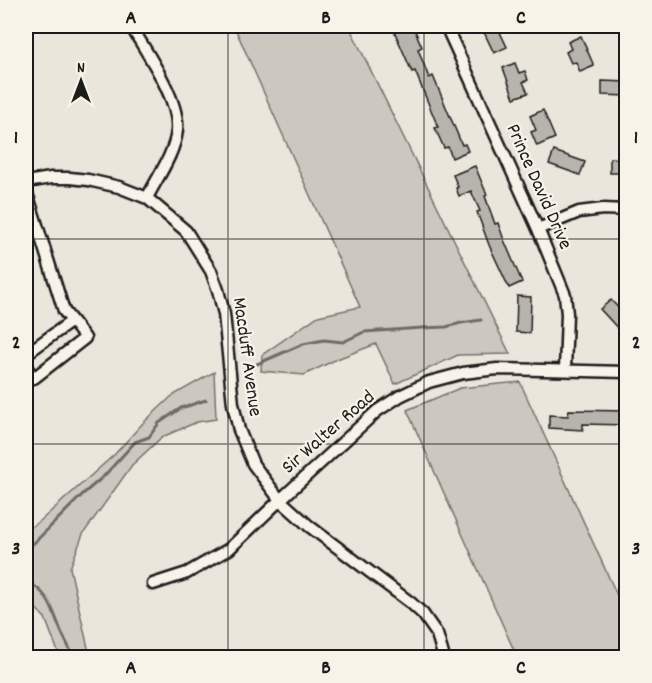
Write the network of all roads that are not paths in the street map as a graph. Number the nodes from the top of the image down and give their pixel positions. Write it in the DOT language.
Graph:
graph roads {
  1 [pos="131,26"];
  2 [pos="446,26"];
  3 [pos="26,182"];
  4 [pos="26,190"];
  5 [pos="147,198"];
  6 [pos="627,210"];
  7 [pos="538,229"];
  8 [pos="72,321"];
  9 [pos="26,354"];
  10 [pos="26,367"];
  11 [pos="565,370"];
  12 [pos="627,372"];
  13 [pos="280,500"];
  14 [pos="153,584"];
  15 [pos="444,657"];
  1 -- 5 [label="street"];
  2 -- 7 [label="street, Prince David Drive"];
  3 -- 5 [label="street, Macduff Avenue"];
  4 -- 8 [label="street"];
  5 -- 13 [label="street, Macduff Avenue"];
  6 -- 7 [label="street"];
  7 -- 11 [label="street, Prince David Drive"];
  8 -- 9 [label="street"];
  8 -- 10 [label="street"];
  11 -- 12 [label="street, Sir Walter Road"];
  11 -- 13 [label="street, Sir Walter Road"];
  13 -- 14 [label="street, Sir Walter Road"];
  13 -- 15 [label="street, Macduff Avenue"];
}
